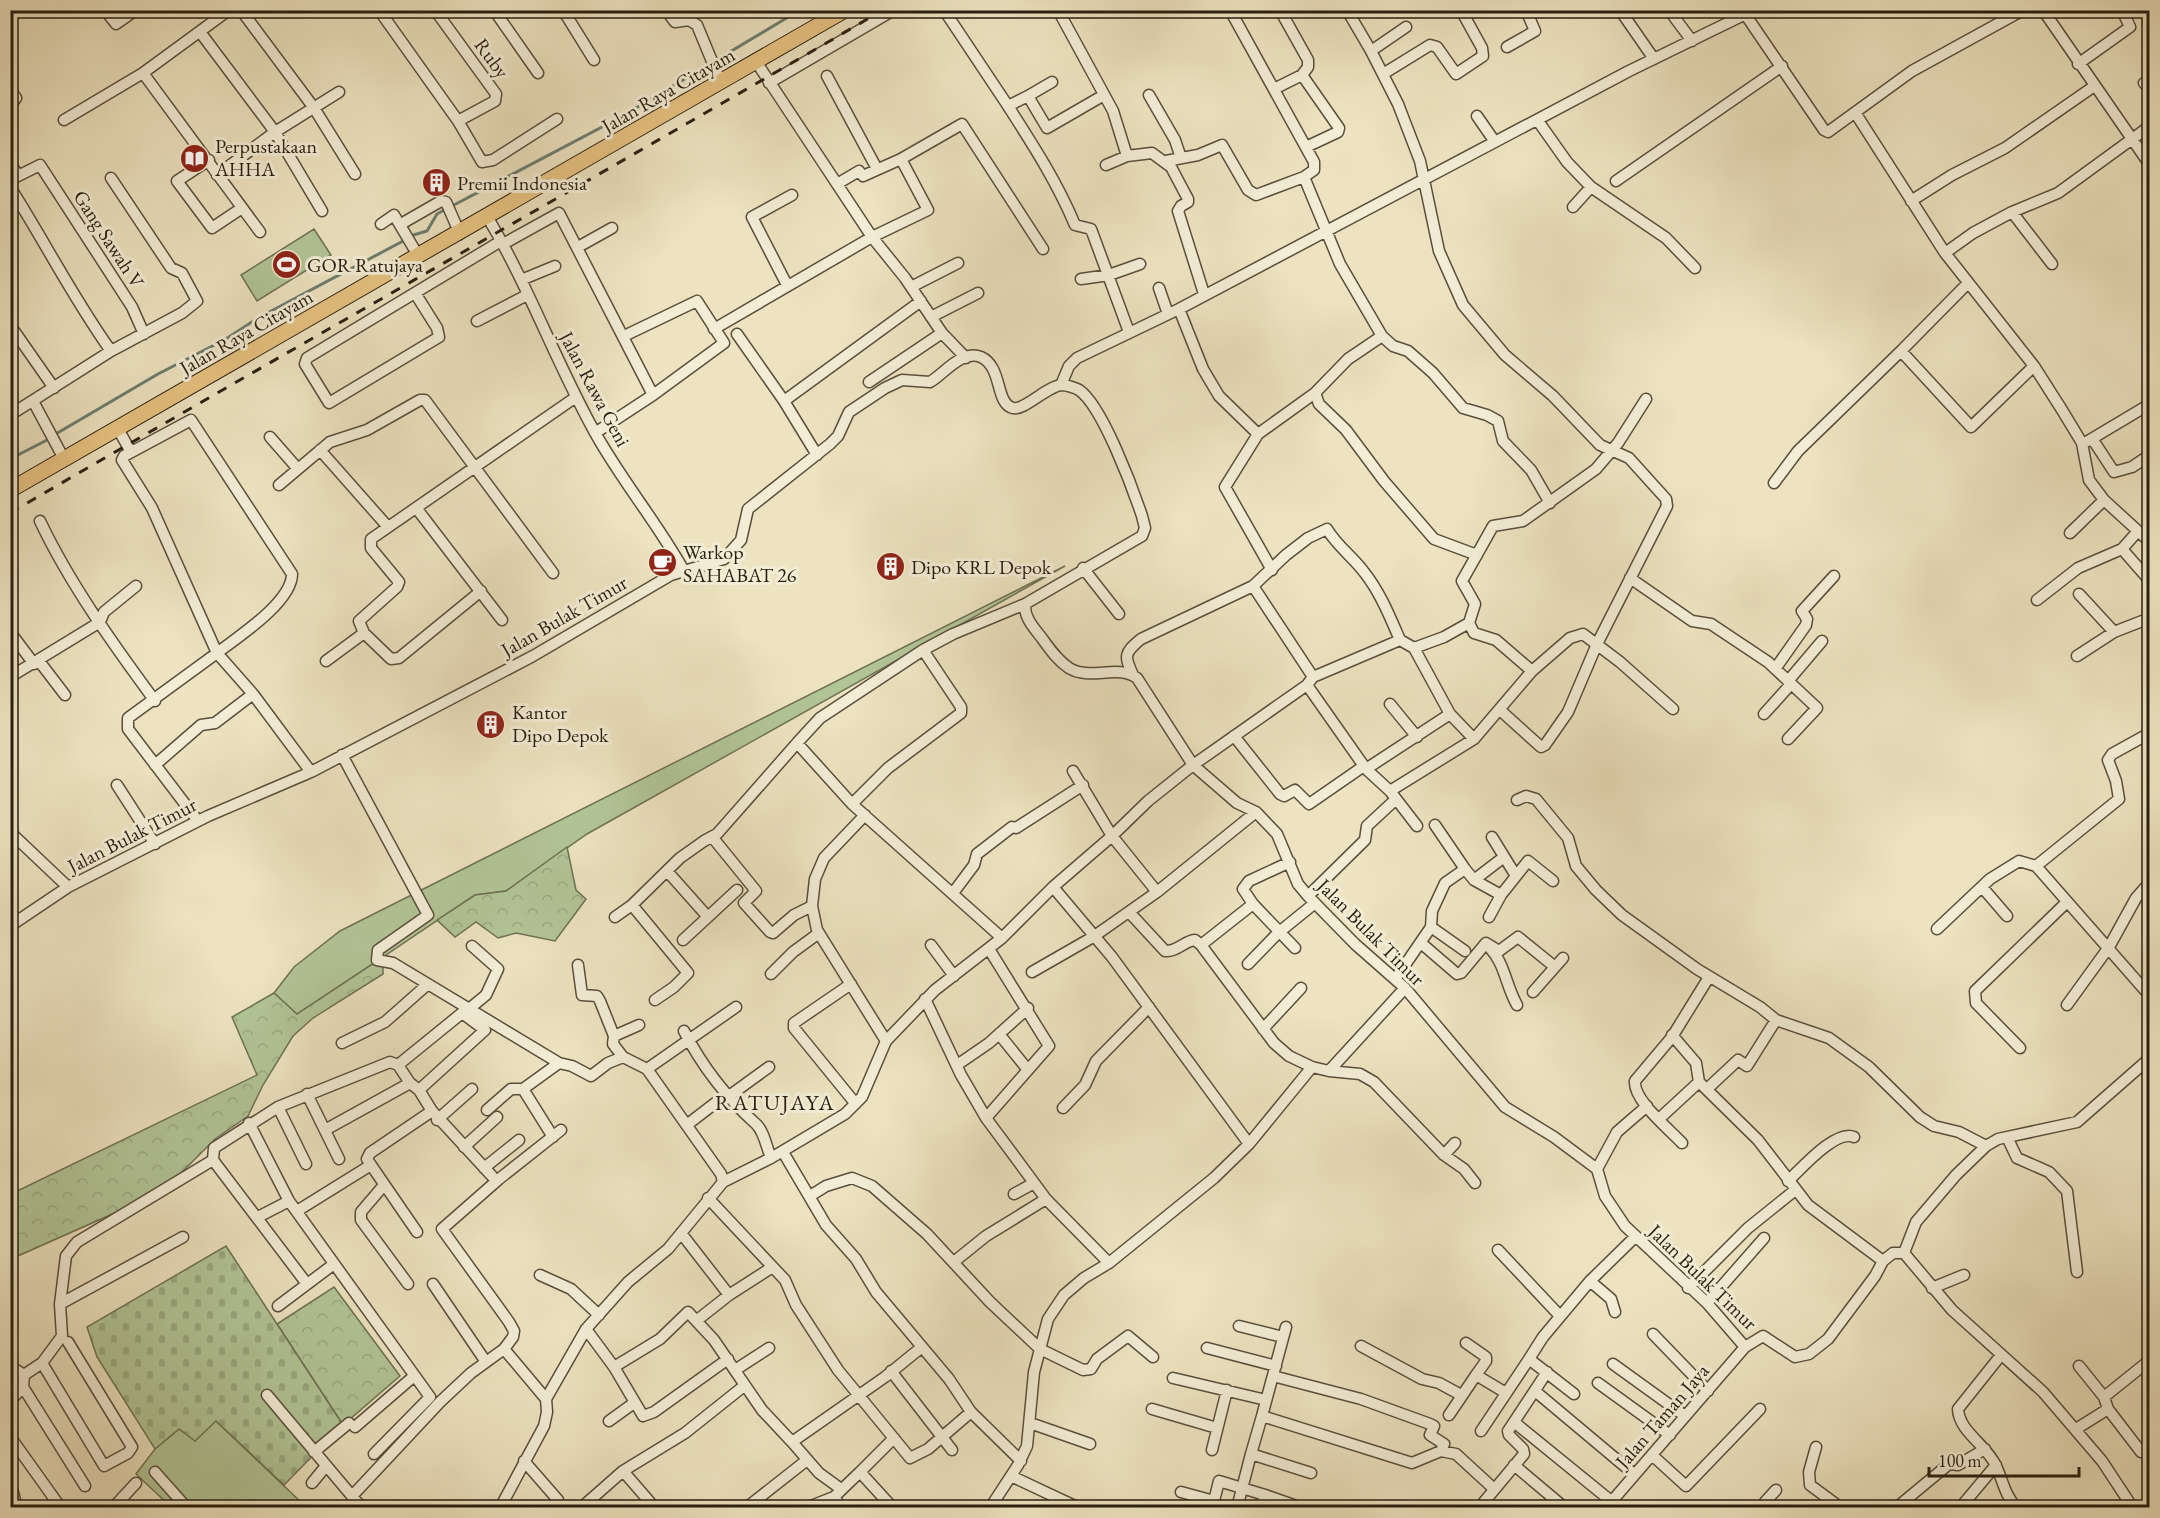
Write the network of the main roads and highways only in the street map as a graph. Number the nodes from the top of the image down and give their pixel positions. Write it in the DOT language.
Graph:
graph roads {
  1 [pos="845,10"];
  2 [pos="10,490"];
  1 -- 2 [label="main road, Jalan Raya Citayam"];
}
